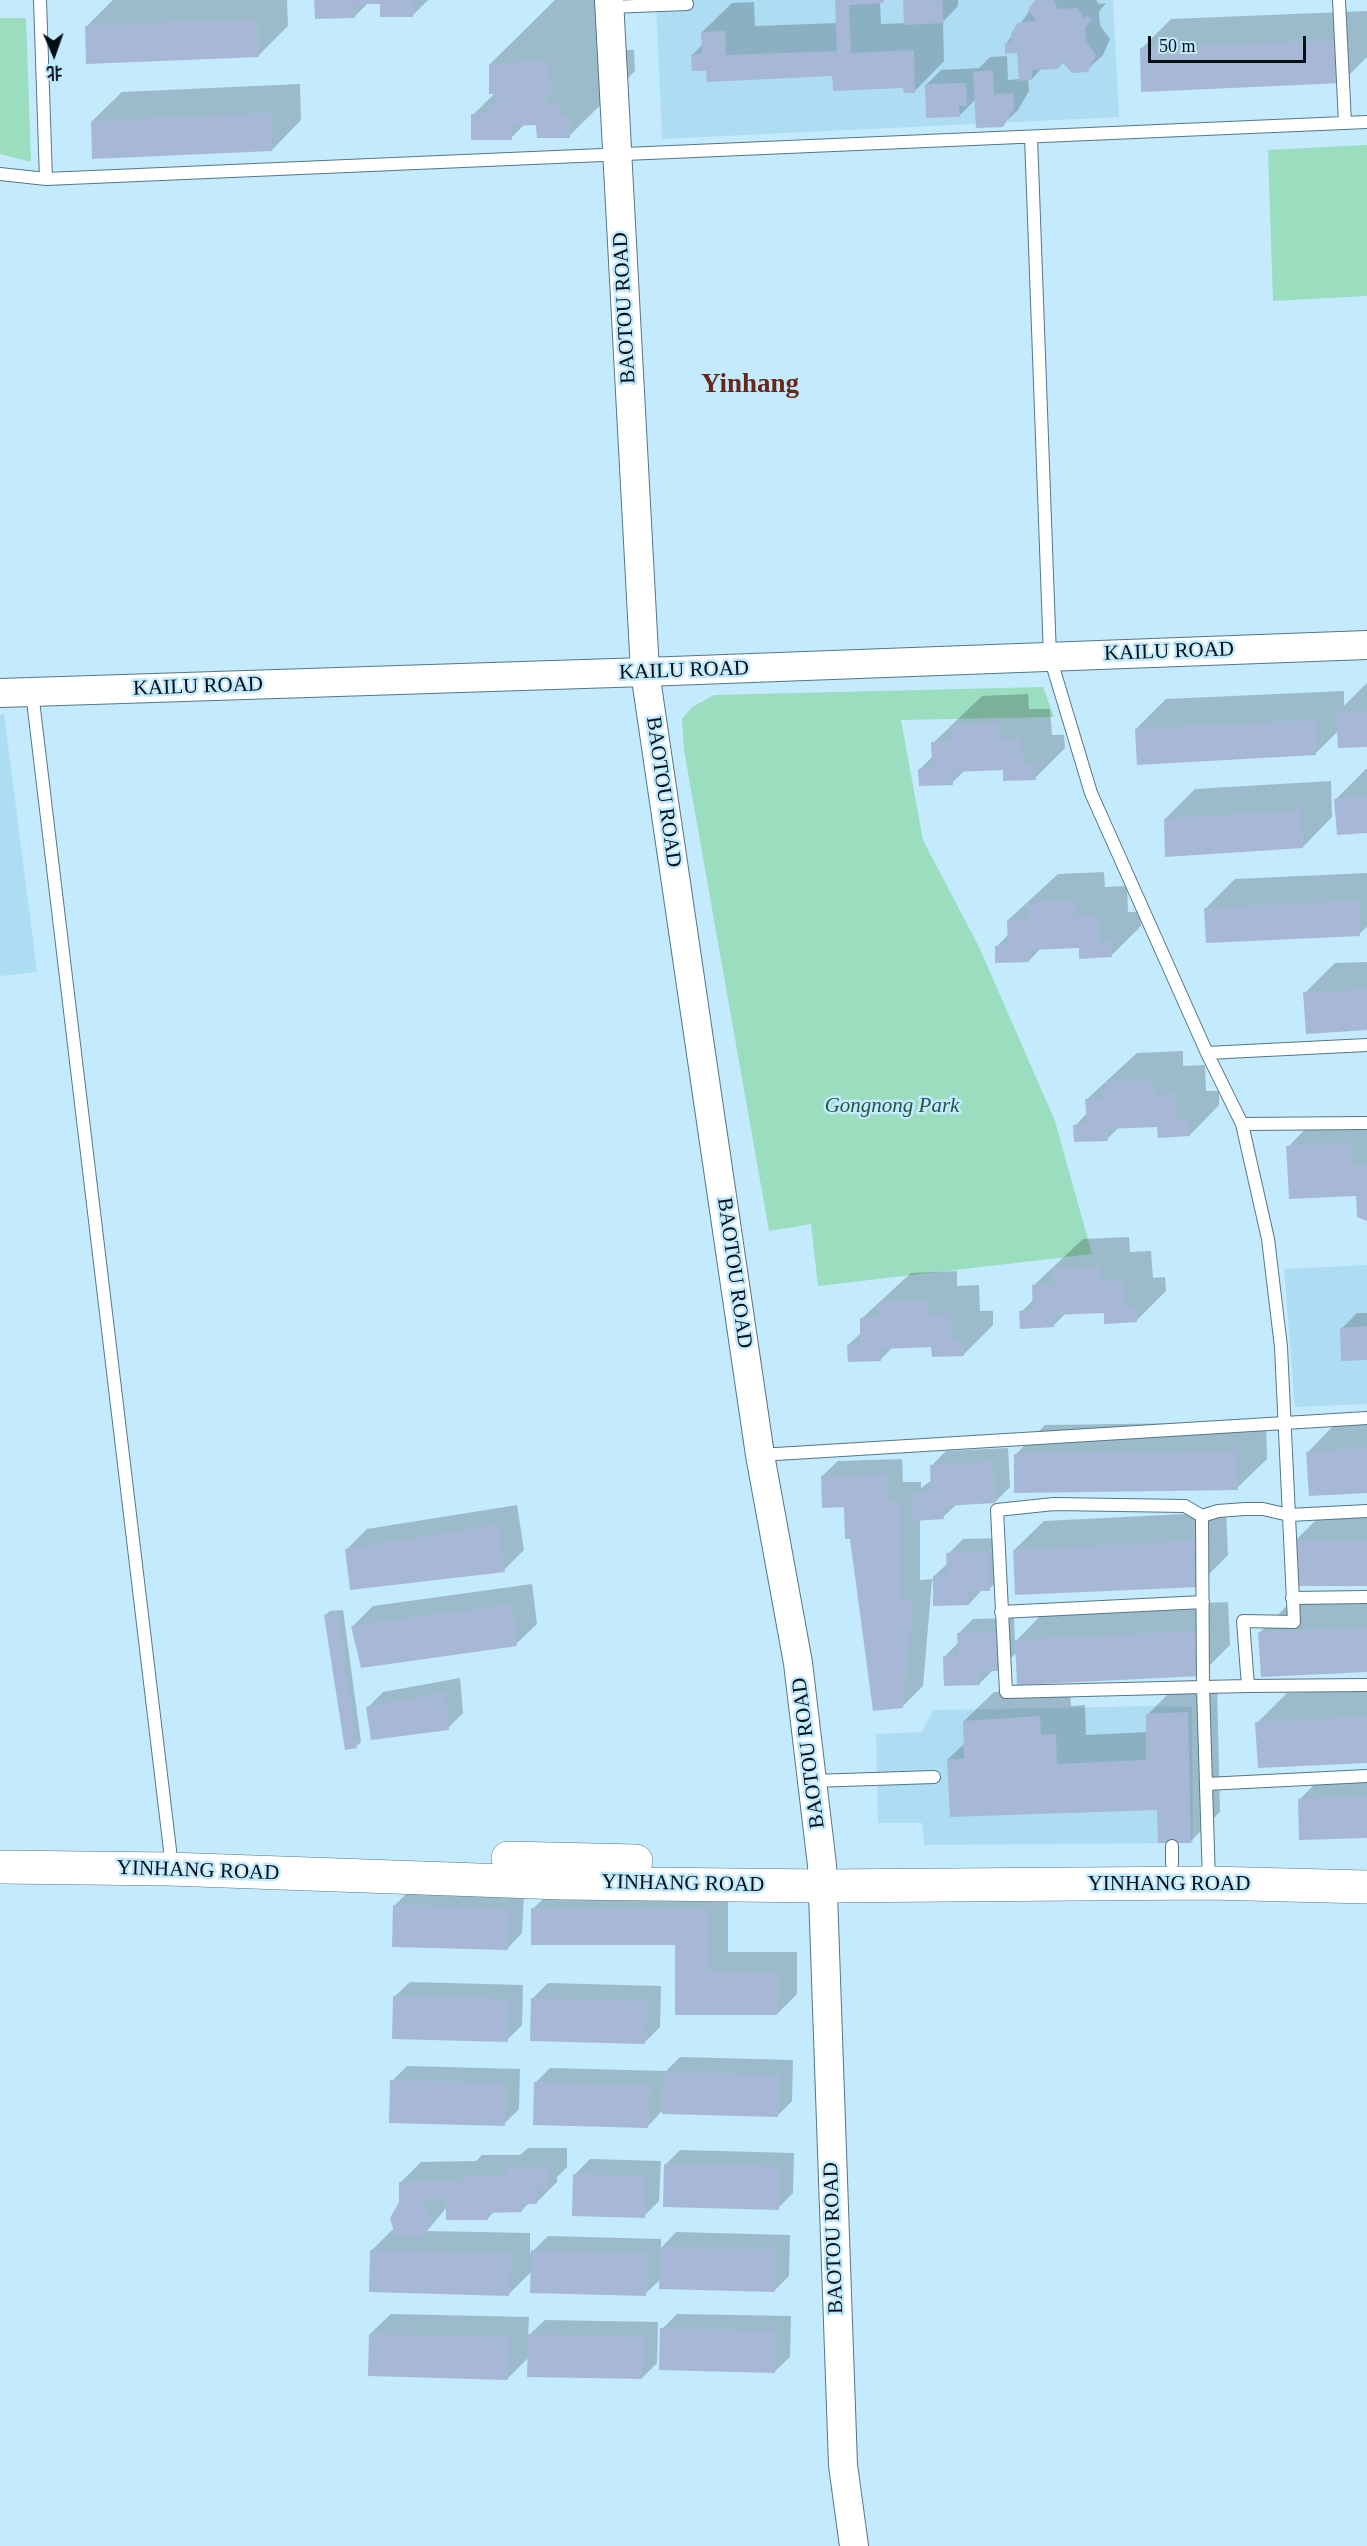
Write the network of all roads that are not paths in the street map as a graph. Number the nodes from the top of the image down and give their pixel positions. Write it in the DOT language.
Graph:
graph roads {
  1 [pos="40,0"];
  2 [pos="1339,0"];
  3 [pos="605,2"];
  4 [pos="687,4"];
  5 [pos="1367,122"];
  6 [pos="1345,123"];
  7 [pos="1031,136"];
  8 [pos="617,154"];
  9 [pos="0,174"];
  10 [pos="46,179"];
  11 [pos="1367,645"];
  12 [pos="1050,657"];
  13 [pos="645,672"];
  14 [pos="32,692"];
  15 [pos="0,693"];
  16 [pos="1367,1045"];
  17 [pos="1207,1053"];
  18 [pos="1367,1123"];
  19 [pos="1242,1125"];
  20 [pos="1367,1418"];
  21 [pos="1284,1423"];
  22 [pos="760,1455"];
  23 [pos="1367,1510"];
  24 [pos="1289,1515"];
  25 [pos="1202,1516"];
  26 [pos="1367,1597"];
  27 [pos="1292,1598"];
  28 [pos="1203,1602"];
  29 [pos="1001,1612"];
  30 [pos="1367,1685"];
  31 [pos="1248,1686"];
  32 [pos="1203,1687"];
  33 [pos="1367,1776"];
  34 [pos="934,1777"];
  35 [pos="812,1781"];
  36 [pos="1206,1784"];
  37 [pos="0,1846"];
  38 [pos="170,1859"];
  39 [pos="0,1867"];
  40 [pos="1367,1868"];
  41 [pos="1209,1873"];
  42 [pos="821,1876"];
  43 [pos="1367,1887"];
  44 [pos="854,2546"];
  1 -- 10 [label="lane"];
  2 -- 6 [label="lane"];
  3 -- 4 [label="lane"];
  3 -- 8 [label="street, BAOTOU ROAD"];
  5 -- 6 [label="lane"];
  6 -- 7 [label="lane"];
  7 -- 8 [label="lane"];
  7 -- 12 [label="lane"];
  8 -- 10 [label="lane"];
  8 -- 13 [label="street, BAOTOU ROAD"];
  9 -- 10 [label="lane"];
  11 -- 12 [label="street, KAILU ROAD"];
  12 -- 13 [label="street, KAILU ROAD"];
  12 -- 17 [label="lane"];
  13 -- 14 [label="street, KAILU ROAD"];
  13 -- 22 [label="street, BAOTOU ROAD"];
  14 -- 15 [label="street, KAILU ROAD"];
  14 -- 38 [label="lane"];
  16 -- 17 [label="lane"];
  17 -- 19 [label="lane"];
  18 -- 19 [label="lane"];
  19 -- 21 [label="lane"];
  20 -- 21 [label="lane"];
  21 -- 22 [label="lane"];
  21 -- 24 [label="lane"];
  22 -- 35 [label="street, BAOTOU ROAD"];
  23 -- 24 [label="lane"];
  24 -- 25 [label="lane"];
  24 -- 27 [label="lane"];
  25 -- 28 [label="lane"];
  25 -- 29 [label="lane"];
  26 -- 27 [label="lane"];
  27 -- 31 [label="lane"];
  28 -- 29 [label="lane"];
  28 -- 32 [label="lane"];
  29 -- 32 [label="lane"];
  30 -- 31 [label="lane"];
  31 -- 32 [label="lane"];
  32 -- 36 [label="lane"];
  33 -- 36 [label="lane"];
  34 -- 35 [label="lane"];
  35 -- 42 [label="street, BAOTOU ROAD"];
  36 -- 41 [label="lane"];
  37 -- 38 [label="main road, YINHANG ROAD"];
  38 -- 39 [label="main road, YINHANG ROAD"];
  38 -- 42 [label="main road, YINHANG ROAD"];
  40 -- 41 [label="main road, YINHANG ROAD"];
  41 -- 42 [label="main road, YINHANG ROAD"];
  41 -- 42 [label="main road, YINHANG ROAD"];
  41 -- 43 [label="main road, YINHANG ROAD"];
  42 -- 44 [label="street, BAOTOU ROAD"];
}
